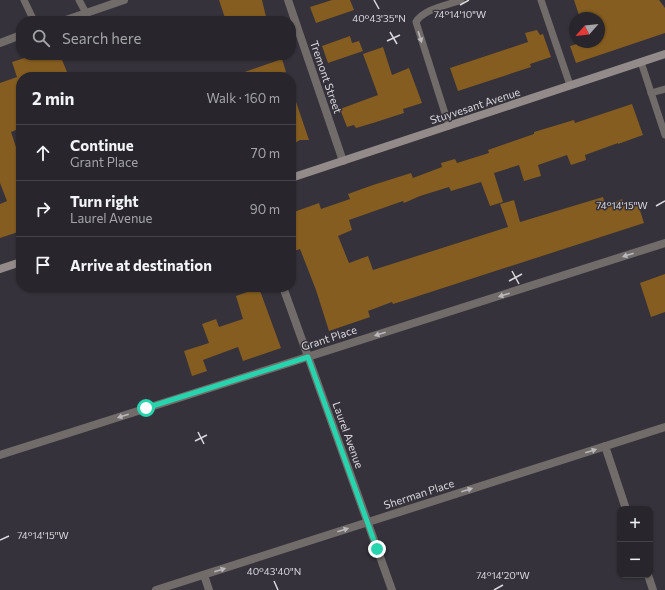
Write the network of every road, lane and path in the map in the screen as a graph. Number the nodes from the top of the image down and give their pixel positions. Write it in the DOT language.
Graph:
graph roads {
  1 [pos="24,0"];
  2 [pos="79,0"];
  3 [pos="124,0"];
  4 [pos="288,0"];
  5 [pos="461,0"];
  6 [pos="541,0"];
  7 [pos="86,13"];
  8 [pos="32,16"];
  9 [pos="77,16"];
  10 [pos="293,16"];
  11 [pos="296,23"];
  12 [pos="16,38"];
  13 [pos="0,43"];
  14 [pos="665,54"];
  15 [pos="641,62"];
  16 [pos="570,85"];
  17 [pos="665,89"];
  18 [pos="651,93"];
  19 [pos="449,126"];
  20 [pos="665,135"];
  21 [pos="343,161"];
  22 [pos="296,176"];
  23 [pos="665,243"];
  24 [pos="16,264"];
  25 [pos="0,269"];
  26 [pos="285,292"];
  27 [pos="308,357"];
  28 [pos="665,427"];
  29 [pos="605,446"];
  30 [pos="0,455"];
  31 [pos="625,506"];
  32 [pos="368,522"];
  33 [pos="204,575"];
  34 [pos="649,578"];
  35 [pos="156,590"];
  36 [pos="209,590"];
  37 [pos="392,590"];
  38 [pos="653,590"];
  1 -- 8 [label="lane"];
  2 -- 7 [label="lane"];
  3 -- 7 [label="street"];
  4 -- 10 [label="street, Tremont Street"];
  5 -- 19 [label="lane, one-way"];
  6 -- 16 [label="lane"];
  7 -- 9 [label="street"];
  11 -- 21 [label="street, Tremont Street"];
  12 -- 13 [label="street"];
  14 -- 15 [label="main road, Stuyvesant Avenue"];
  15 -- 16 [label="main road, Stuyvesant Avenue"];
  15 -- 18 [label="lane"];
  16 -- 19 [label="main road, Stuyvesant Avenue"];
  17 -- 18 [label="lane"];
  18 -- 20 [label="lane"];
  19 -- 21 [label="main road, Stuyvesant Avenue"];
  21 -- 22 [label="main road, Stuyvesant Avenue"];
  23 -- 27 [label="street, Grant Place, one-way"];
  24 -- 25 [label="main road"];
  26 -- 27 [label="street, Laurel Avenue"];
  27 -- 30 [label="street, Grant Place, one-way"];
  27 -- 32 [label="street, Laurel Avenue"];
  28 -- 29 [label="street, Sherman Place"];
  29 -- 31 [label="street"];
  32 -- 29 [label="street, Sherman Place, one-way"];
  33 -- 32 [label="street, Sherman Place, one-way"];
  32 -- 37 [label="street, Laurel Avenue"];
  33 -- 35 [label="street, Sherman Place"];
  33 -- 36 [label="street"];
  34 -- 38 [label="street"];
}
